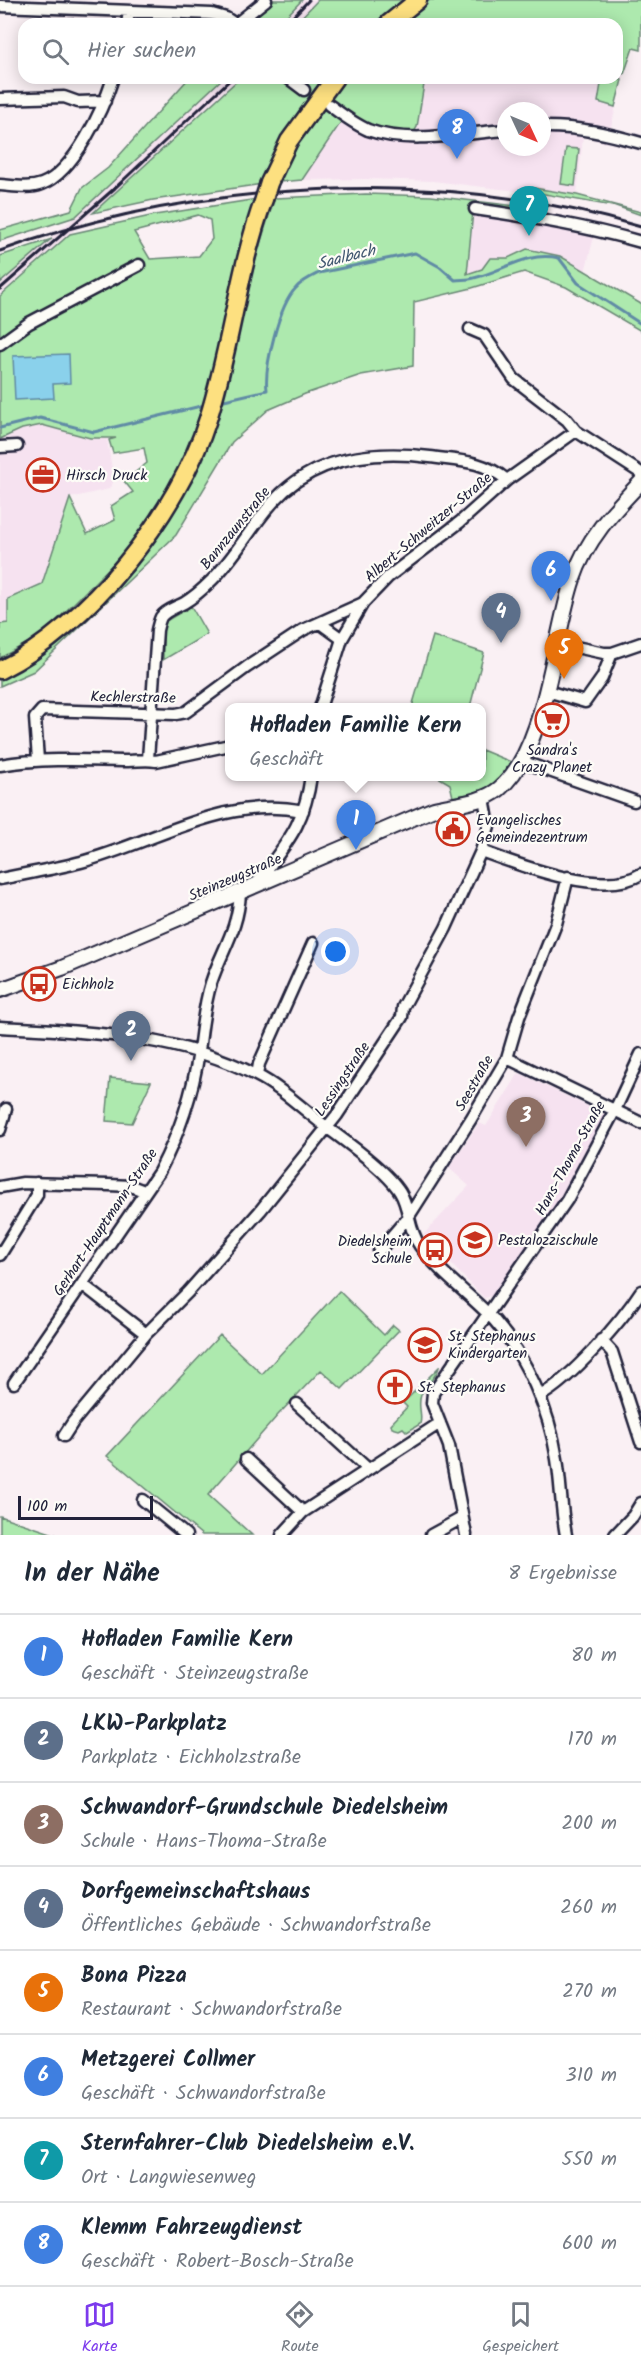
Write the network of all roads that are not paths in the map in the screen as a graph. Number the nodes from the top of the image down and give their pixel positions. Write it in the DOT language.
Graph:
graph roads {
  1 [pos="266,0"];
  2 [pos="418,0"];
  3 [pos="0,6"];
  4 [pos="129,12"];
  5 [pos="128,18"];
  6 [pos="226,18"];
  7 [pos="243,18"];
  8 [pos="396,18"];
  9 [pos="111,84"];
  10 [pos="296,84"];
  11 [pos="331,84"];
  12 [pos="304,90"];
  13 [pos="0,99"];
  14 [pos="105,101"];
  15 [pos="78,102"];
  16 [pos="329,105"];
  17 [pos="96,120"];
  18 [pos="551,127"];
  19 [pos="497,131"];
  20 [pos="641,143"];
  21 [pos="0,185"];
  22 [pos="475,209"];
  23 [pos="641,242"];
  24 [pos="139,265"];
  25 [pos="470,329"];
  26 [pos="0,344"];
  27 [pos="576,430"];
  28 [pos="17,446"];
  29 [pos="0,447"];
  30 [pos="641,473"];
  31 [pos="507,480"];
  32 [pos="641,482"];
  33 [pos="363,603"];
  34 [pos="320,623"];
  35 [pos="342,639"];
  36 [pos="557,643"];
  37 [pos="641,643"];
  38 [pos="612,653"];
  39 [pos="0,670"];
  40 [pos="547,691"];
  41 [pos="322,703"];
  42 [pos="152,713"];
  43 [pos="225,746"];
  44 [pos="148,759"];
  45 [pos="38,760"];
  46 [pos="521,761"];
  47 [pos="0,765"];
  48 [pos="309,781"];
  49 [pos="484,798"];
  50 [pos="634,801"];
  51 [pos="303,811"];
  52 [pos="481,851"];
  53 [pos="641,874"];
  54 [pos="568,877"];
  55 [pos="0,879"];
  56 [pos="255,886"];
  57 [pos="240,892"];
  58 [pos="313,944"];
  59 [pos="0,990"];
  60 [pos="0,1027"];
  61 [pos="199,1052"];
  62 [pos="641,1053"];
  63 [pos="507,1058"];
  64 [pos="257,1075"];
  65 [pos="6,1109"];
  66 [pos="615,1110"];
  67 [pos="641,1123"];
  68 [pos="327,1128"];
  69 [pos="0,1130"];
  70 [pos="37,1183"];
  71 [pos="0,1187"];
  72 [pos="144,1191"];
  73 [pos="409,1216"];
  74 [pos="379,1251"];
  75 [pos="0,1255"];
  76 [pos="82,1284"];
  77 [pos="641,1291"];
  78 [pos="488,1314"];
  79 [pos="146,1334"];
  80 [pos="601,1340"];
  81 [pos="14,1383"];
  82 [pos="540,1396"];
  83 [pos="297,1404"];
  84 [pos="440,1423"];
  85 [pos="64,1436"];
  86 [pos="641,1442"];
  87 [pos="246,1459"];
  88 [pos="368,1468"];
  89 [pos="143,1500"];
  90 [pos="641,1503"];
  91 [pos="303,1512"];
  92 [pos="462,1518"];
  93 [pos="186,1535"];
  94 [pos="282,1535"];
  95 [pos="431,1535"];
  96 [pos="466,1535"];
  97 [pos="566,1535"];
  98 [pos="615,1535"];
  1 -- 7 [label="street"];
  2 -- 8 [label="main road"];
  3 -- 4 [label="street"];
  4 -- 5 [label="street"];
  4 -- 6 [label="street"];
  9 -- 14 [label="street"];
  10 -- 12 [label="street"];
  11 -- 39 [label="main road"];
  13 -- 15 [label="street"];
  14 -- 15 [label="street"];
  14 -- 17 [label="street"];
  15 -- 17 [label="street"];
  16 -- 19 [label="street"];
  17 -- 21 [label="street"];
  18 -- 20 [label="street"];
  22 -- 23 [label="street"];
  24 -- 26 [label="street"];
  25 -- 27 [label="street"];
  27 -- 30 [label="street"];
  27 -- 31 [label="street, Albert-Schweitzer-Straße"];
  28 -- 29 [label="street"];
  31 -- 33 [label="street, Albert-Schweitzer-Straße"];
  31 -- 42 [label="street, Bannzaunstraße"];
  32 -- 36 [label="street"];
  33 -- 34 [label="street, Kechlerstraße"];
  33 -- 35 [label="street, Albert-Schweitzer-Straße"];
  34 -- 35 [label="street"];
  34 -- 42 [label="street, Kechlerstraße"];
  35 -- 41 [label="street, Albert-Schweitzer-Straße"];
  36 -- 38 [label="street"];
  36 -- 40 [label="street"];
  37 -- 38 [label="street"];
  38 -- 40 [label="street"];
  40 -- 46 [label="street"];
  42 -- 44 [label="street, Bannzaunstraße"];
  42 -- 45 [label="street, Kechlerstraße"];
  43 -- 44 [label="street"];
  44 -- 45 [label="street"];
  45 -- 47 [label="street"];
  46 -- 49 [label="street"];
  46 -- 50 [label="street"];
  48 -- 51 [label="street"];
  49 -- 52 [label="street, Lessingstraße"];
  49 -- 56 [label="street, Steinzeugstraße"];
  51 -- 55 [label="street"];
  51 -- 56 [label="street"];
  52 -- 54 [label="street"];
  52 -- 68 [label="street, Lessingstraße"];
  53 -- 54 [label="street"];
  54 -- 63 [label="street, Seestraße"];
  56 -- 57 [label="street, Steinzeugstraße"];
  57 -- 59 [label="street, Steinzeugstraße"];
  57 -- 61 [label="street, Gerhart-Hauptmann-Straße"];
  58 -- 64 [label="street"];
  60 -- 61 [label="street"];
  61 -- 64 [label="street"];
  61 -- 72 [label="street, Gerhart-Hauptmann-Straße"];
  62 -- 66 [label="street, Hans-Thoma-Straße"];
  63 -- 66 [label="street"];
  63 -- 73 [label="street, Seestraße"];
  64 -- 68 [label="street"];
  65 -- 69 [label="street"];
  66 -- 67 [label="street"];
  66 -- 78 [label="street, Hans-Thoma-Straße"];
  68 -- 73 [label="street"];
  68 -- 79 [label="street, Lessingstraße"];
  70 -- 71 [label="street"];
  70 -- 72 [label="street"];
  70 -- 75 [label="street"];
  72 -- 76 [label="street, Gerhart-Hauptmann-Straße"];
  73 -- 74 [label="street, Seestraße"];
  73 -- 78 [label="street"];
  76 -- 79 [label="street"];
  76 -- 81 [label="street, Gerhart-Hauptmann-Straße"];
  77 -- 80 [label="street"];
  78 -- 82 [label="street"];
  78 -- 84 [label="street, Hans-Thoma-Straße"];
  79 -- 85 [label="street, Lessingstraße"];
  80 -- 82 [label="street"];
  80 -- 86 [label="street"];
  82 -- 97 [label="street"];
  83 -- 88 [label="street"];
  84 -- 88 [label="street"];
  84 -- 92 [label="street, Hans-Thoma-Straße"];
  87 -- 91 [label="street"];
  88 -- 91 [label="street"];
  89 -- 93 [label="street"];
  90 -- 98 [label="street"];
  91 -- 94 [label="street"];
  92 -- 95 [label="street"];
  92 -- 96 [label="street, Hans-Thoma-Straße"];
}
